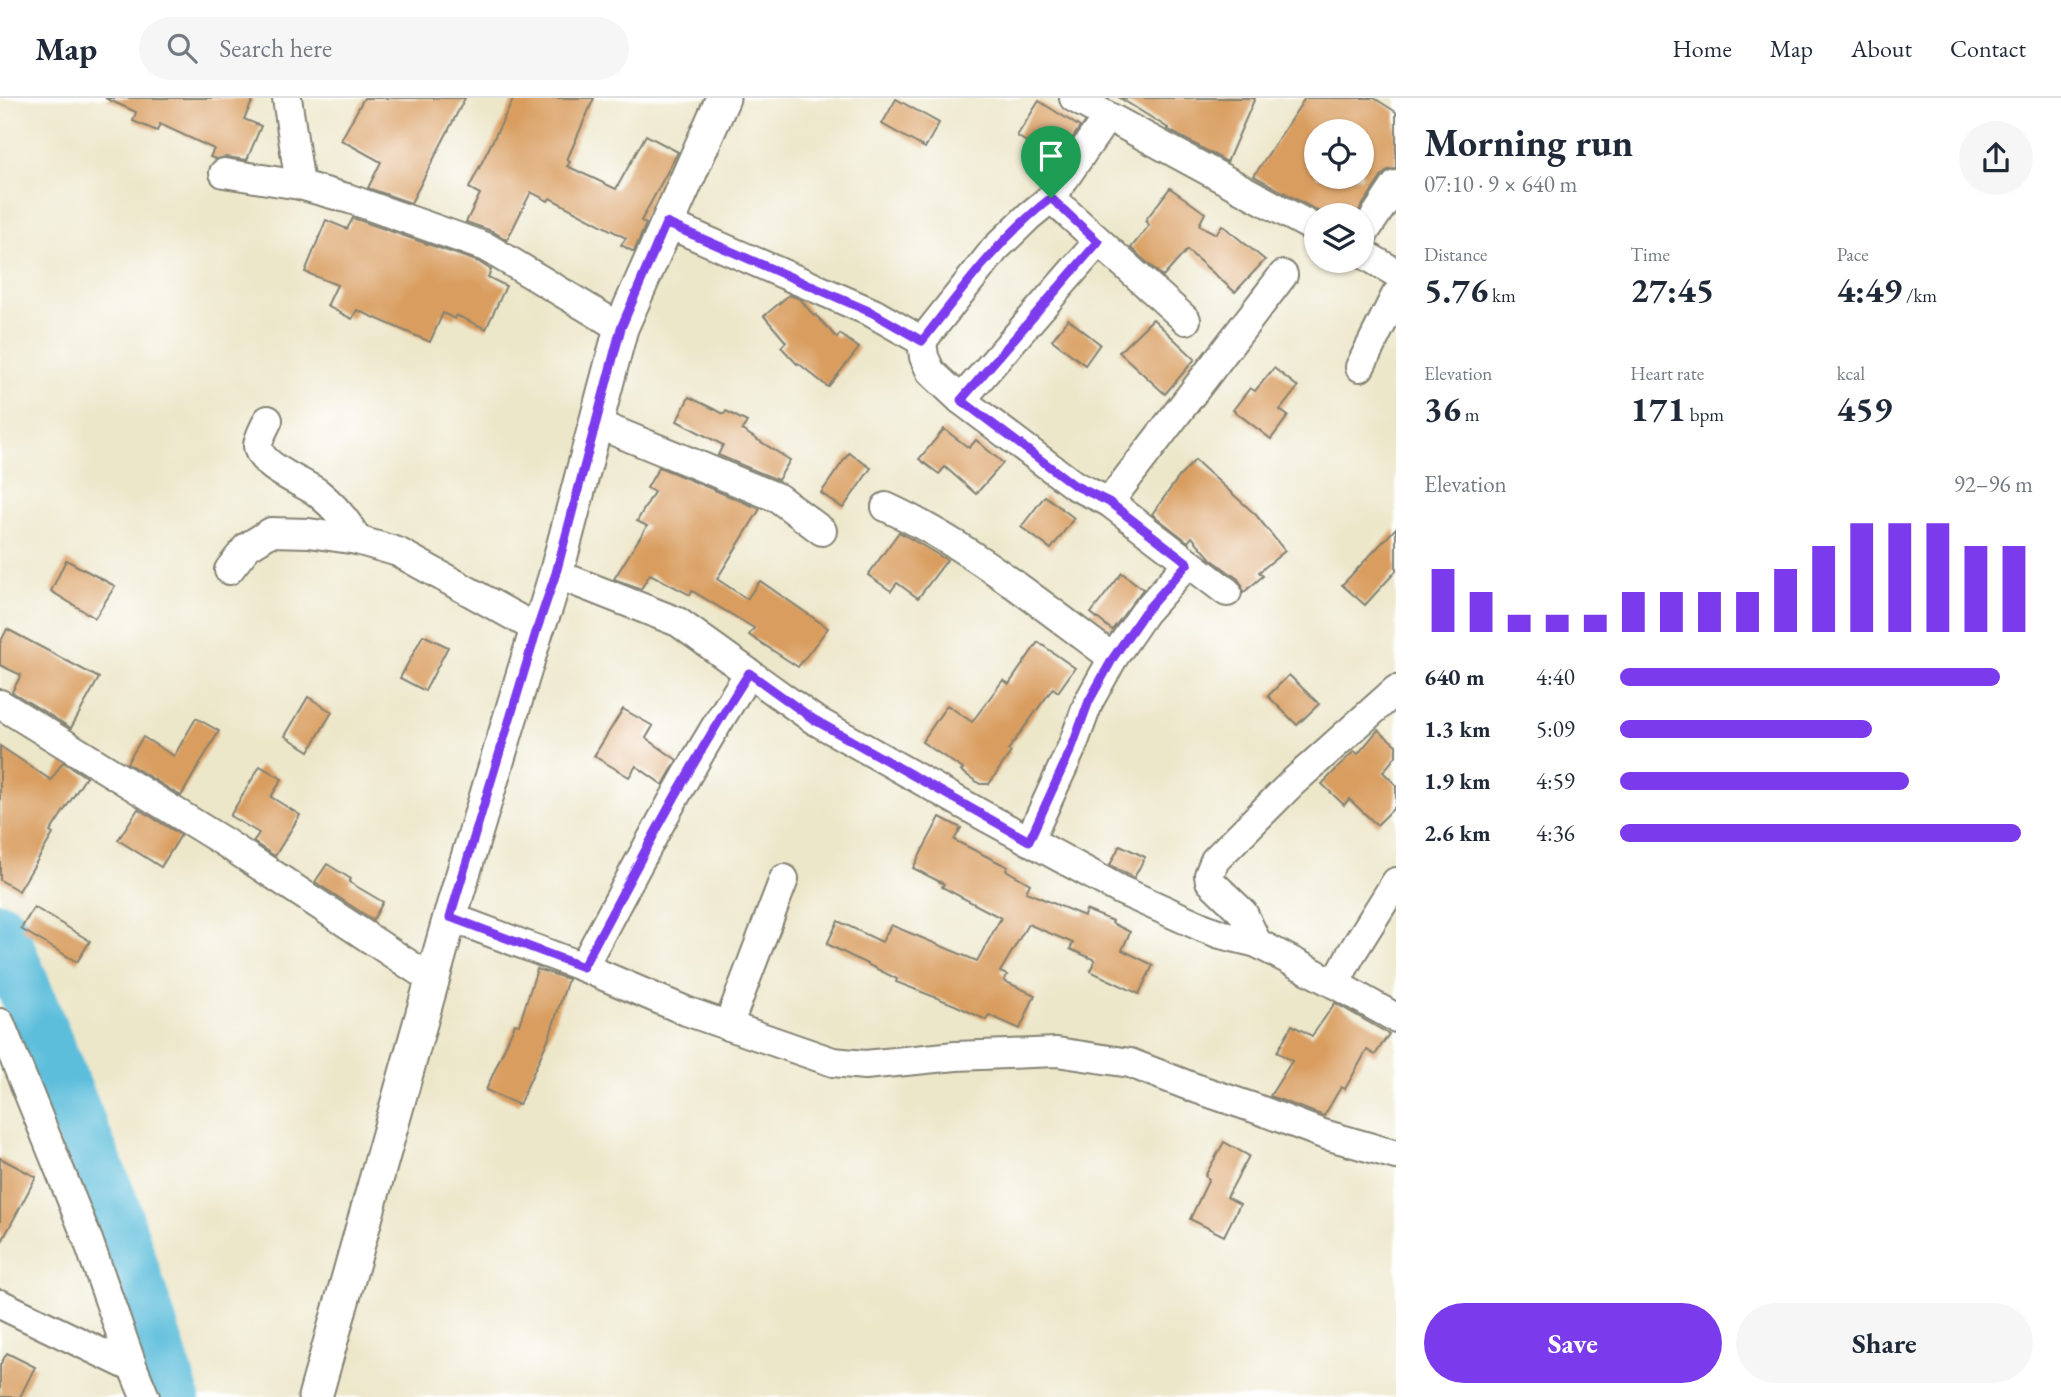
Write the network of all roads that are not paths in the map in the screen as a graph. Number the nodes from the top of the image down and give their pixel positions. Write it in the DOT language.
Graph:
graph roads {
  1 [pos="287,98"];
  2 [pos="723,98"];
  3 [pos="1074,98"];
  4 [pos="1107,117"];
  5 [pos="224,173"];
  6 [pos="300,185"];
  7 [pos="1396,185"];
  8 [pos="1051,198"];
  9 [pos="1374,218"];
  10 [pos="666,223"];
  11 [pos="1304,223"];
  12 [pos="1098,242"];
  13 [pos="1374,260"];
  14 [pos="1396,273"];
  15 [pos="1283,275"];
  16 [pos="1396,295"];
  17 [pos="1186,320"];
  18 [pos="621,328"];
  19 [pos="922,341"];
  20 [pos="1360,367"];
  21 [pos="961,400"];
  22 [pos="268,420"];
  23 [pos="597,424"];
  24 [pos="1109,502"];
  25 [pos="886,507"];
  26 [pos="822,531"];
  27 [pos="357,540"];
  28 [pos="1188,563"];
  29 [pos="229,570"];
  30 [pos="556,573"];
  31 [pos="1227,592"];
  32 [pos="537,629"];
  33 [pos="1113,658"];
  34 [pos="749,673"];
  35 [pos="1396,690"];
  36 [pos="0,704"];
  37 [pos="1029,841"];
  38 [pos="784,879"];
  39 [pos="1396,882"];
  40 [pos="450,917"];
  41 [pos="1257,943"];
  42 [pos="583,967"];
  43 [pos="434,981"];
  44 [pos="1335,984"];
  45 [pos="1396,1018"];
  46 [pos="0,1023"];
  47 [pos="728,1026"];
  48 [pos="1396,1155"];
  49 [pos="0,1304"];
  50 [pos="133,1368"];
  51 [pos="145,1397"];
  52 [pos="314,1397"];
  1 -- 6 [label="street"];
  2 -- 10 [label="street"];
  3 -- 4 [label="street"];
  4 -- 8 [label="street"];
  4 -- 11 [label="street"];
  5 -- 6 [label="street"];
  6 -- 18 [label="street"];
  7 -- 9 [label="street"];
  8 -- 12 [label="street"];
  8 -- 19 [label="street"];
  10 -- 18 [label="street"];
  10 -- 19 [label="street"];
  12 -- 17 [label="street"];
  12 -- 21 [label="street"];
  13 -- 14 [label="street"];
  15 -- 24 [label="street"];
  16 -- 20 [label="street"];
  18 -- 23 [label="street"];
  19 -- 21 [label="street"];
  21 -- 24 [label="street"];
  22 -- 27 [label="street"];
  23 -- 26 [label="street"];
  23 -- 30 [label="street"];
  24 -- 28 [label="street"];
  25 -- 33 [label="street"];
  27 -- 29 [label="street"];
  27 -- 32 [label="street"];
  28 -- 31 [label="street"];
  28 -- 33 [label="street"];
  30 -- 32 [label="street"];
  30 -- 34 [label="street"];
  32 -- 40 [label="street"];
  33 -- 37 [label="street"];
  34 -- 37 [label="street"];
  34 -- 42 [label="street"];
  35 -- 41 [label="street"];
  36 -- 43 [label="street"];
  37 -- 41 [label="street"];
  38 -- 47 [label="street"];
  39 -- 44 [label="street"];
  40 -- 42 [label="street"];
  40 -- 43 [label="street"];
  41 -- 44 [label="street"];
  42 -- 47 [label="street"];
  43 -- 52 [label="street"];
  44 -- 45 [label="street"];
  46 -- 50 [label="street"];
  47 -- 48 [label="street"];
  49 -- 50 [label="street"];
  50 -- 51 [label="street"];
}
